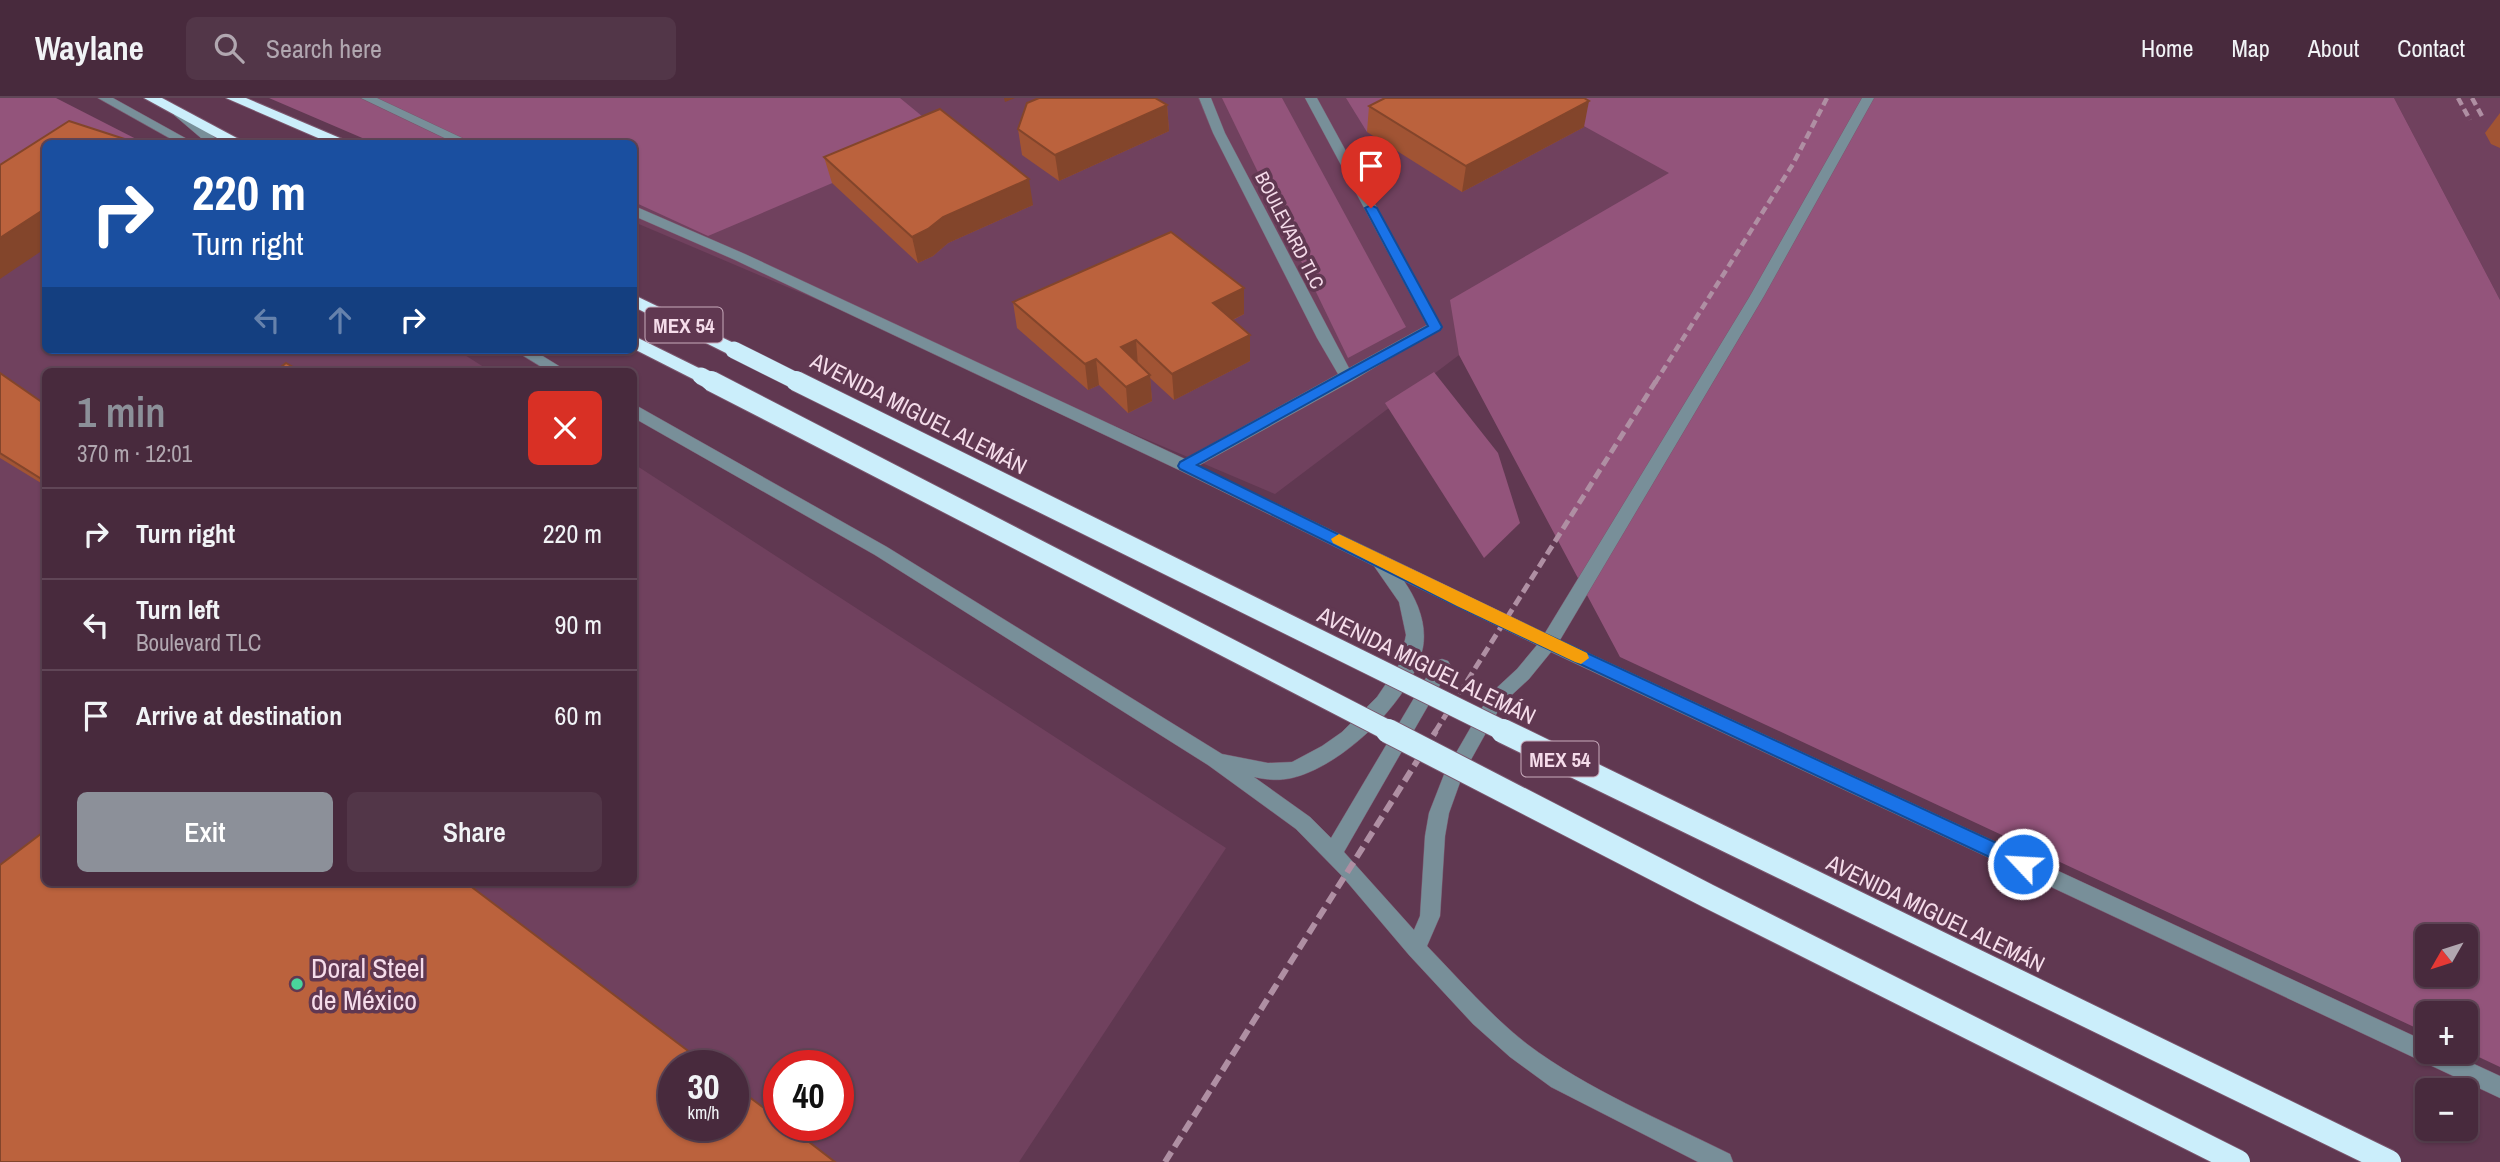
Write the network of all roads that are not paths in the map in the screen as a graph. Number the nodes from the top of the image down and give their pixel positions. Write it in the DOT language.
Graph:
graph roads {
  1 [pos="104,98"];
  2 [pos="150,98"];
  3 [pos="226,98"];
  4 [pos="233,98"];
  5 [pos="367,98"];
  6 [pos="1205,98"];
  7 [pos="1311,98"];
  8 [pos="1868,98"];
  9 [pos="178,112"];
  10 [pos="183,140"];
  11 [pos="211,140"];
  12 [pos="233,140"];
  13 [pos="313,140"];
  14 [pos="337,140"];
  15 [pos="460,140"];
  16 [pos="637,212"];
  17 [pos="637,301"];
  18 [pos="637,344"];
  19 [pos="528,354"];
  20 [pos="554,368"];
  21 [pos="1347,377"];
  22 [pos="637,413"];
  23 [pos="1185,466"];
  24 [pos="1375,557"];
  25 [pos="1549,642"];
  26 [pos="1442,666"];
  27 [pos="1215,759"];
  28 [pos="1332,854"];
  29 [pos="1416,948"];
  30 [pos="2500,1087"];
  31 [pos="1722,1162"];
  32 [pos="2238,1162"];
  33 [pos="2389,1162"];
  1 -- 10 [label="street"];
  2 -- 9 [label="highway"];
  3 -- 13 [label="highway"];
  4 -- 14 [label="highway"];
  5 -- 15 [label="street"];
  6 -- 21 [label="street, BOULEVARD TLC"];
  7 -- 21 [label="street"];
  8 -- 25 [label="street"];
  9 -- 11 [label="street"];
  9 -- 12 [label="highway"];
  16 -- 23 [label="street"];
  17 -- 33 [label="highway, AVENIDA MIGUEL ALEMÁN / MEX 54, bridge"];
  18 -- 32 [label="highway, MEX 54, bridge"];
  19 -- 20 [label="street"];
  21 -- 23 [label="street"];
  22 -- 27 [label="street"];
  23 -- 24 [label="street"];
  24 -- 25 [label="street"];
  24 -- 27 [label="street"];
  25 -- 29 [label="street"];
  25 -- 30 [label="street"];
  26 -- 28 [label="street"];
  27 -- 28 [label="street"];
  28 -- 29 [label="street"];
  29 -- 31 [label="street"];
}
